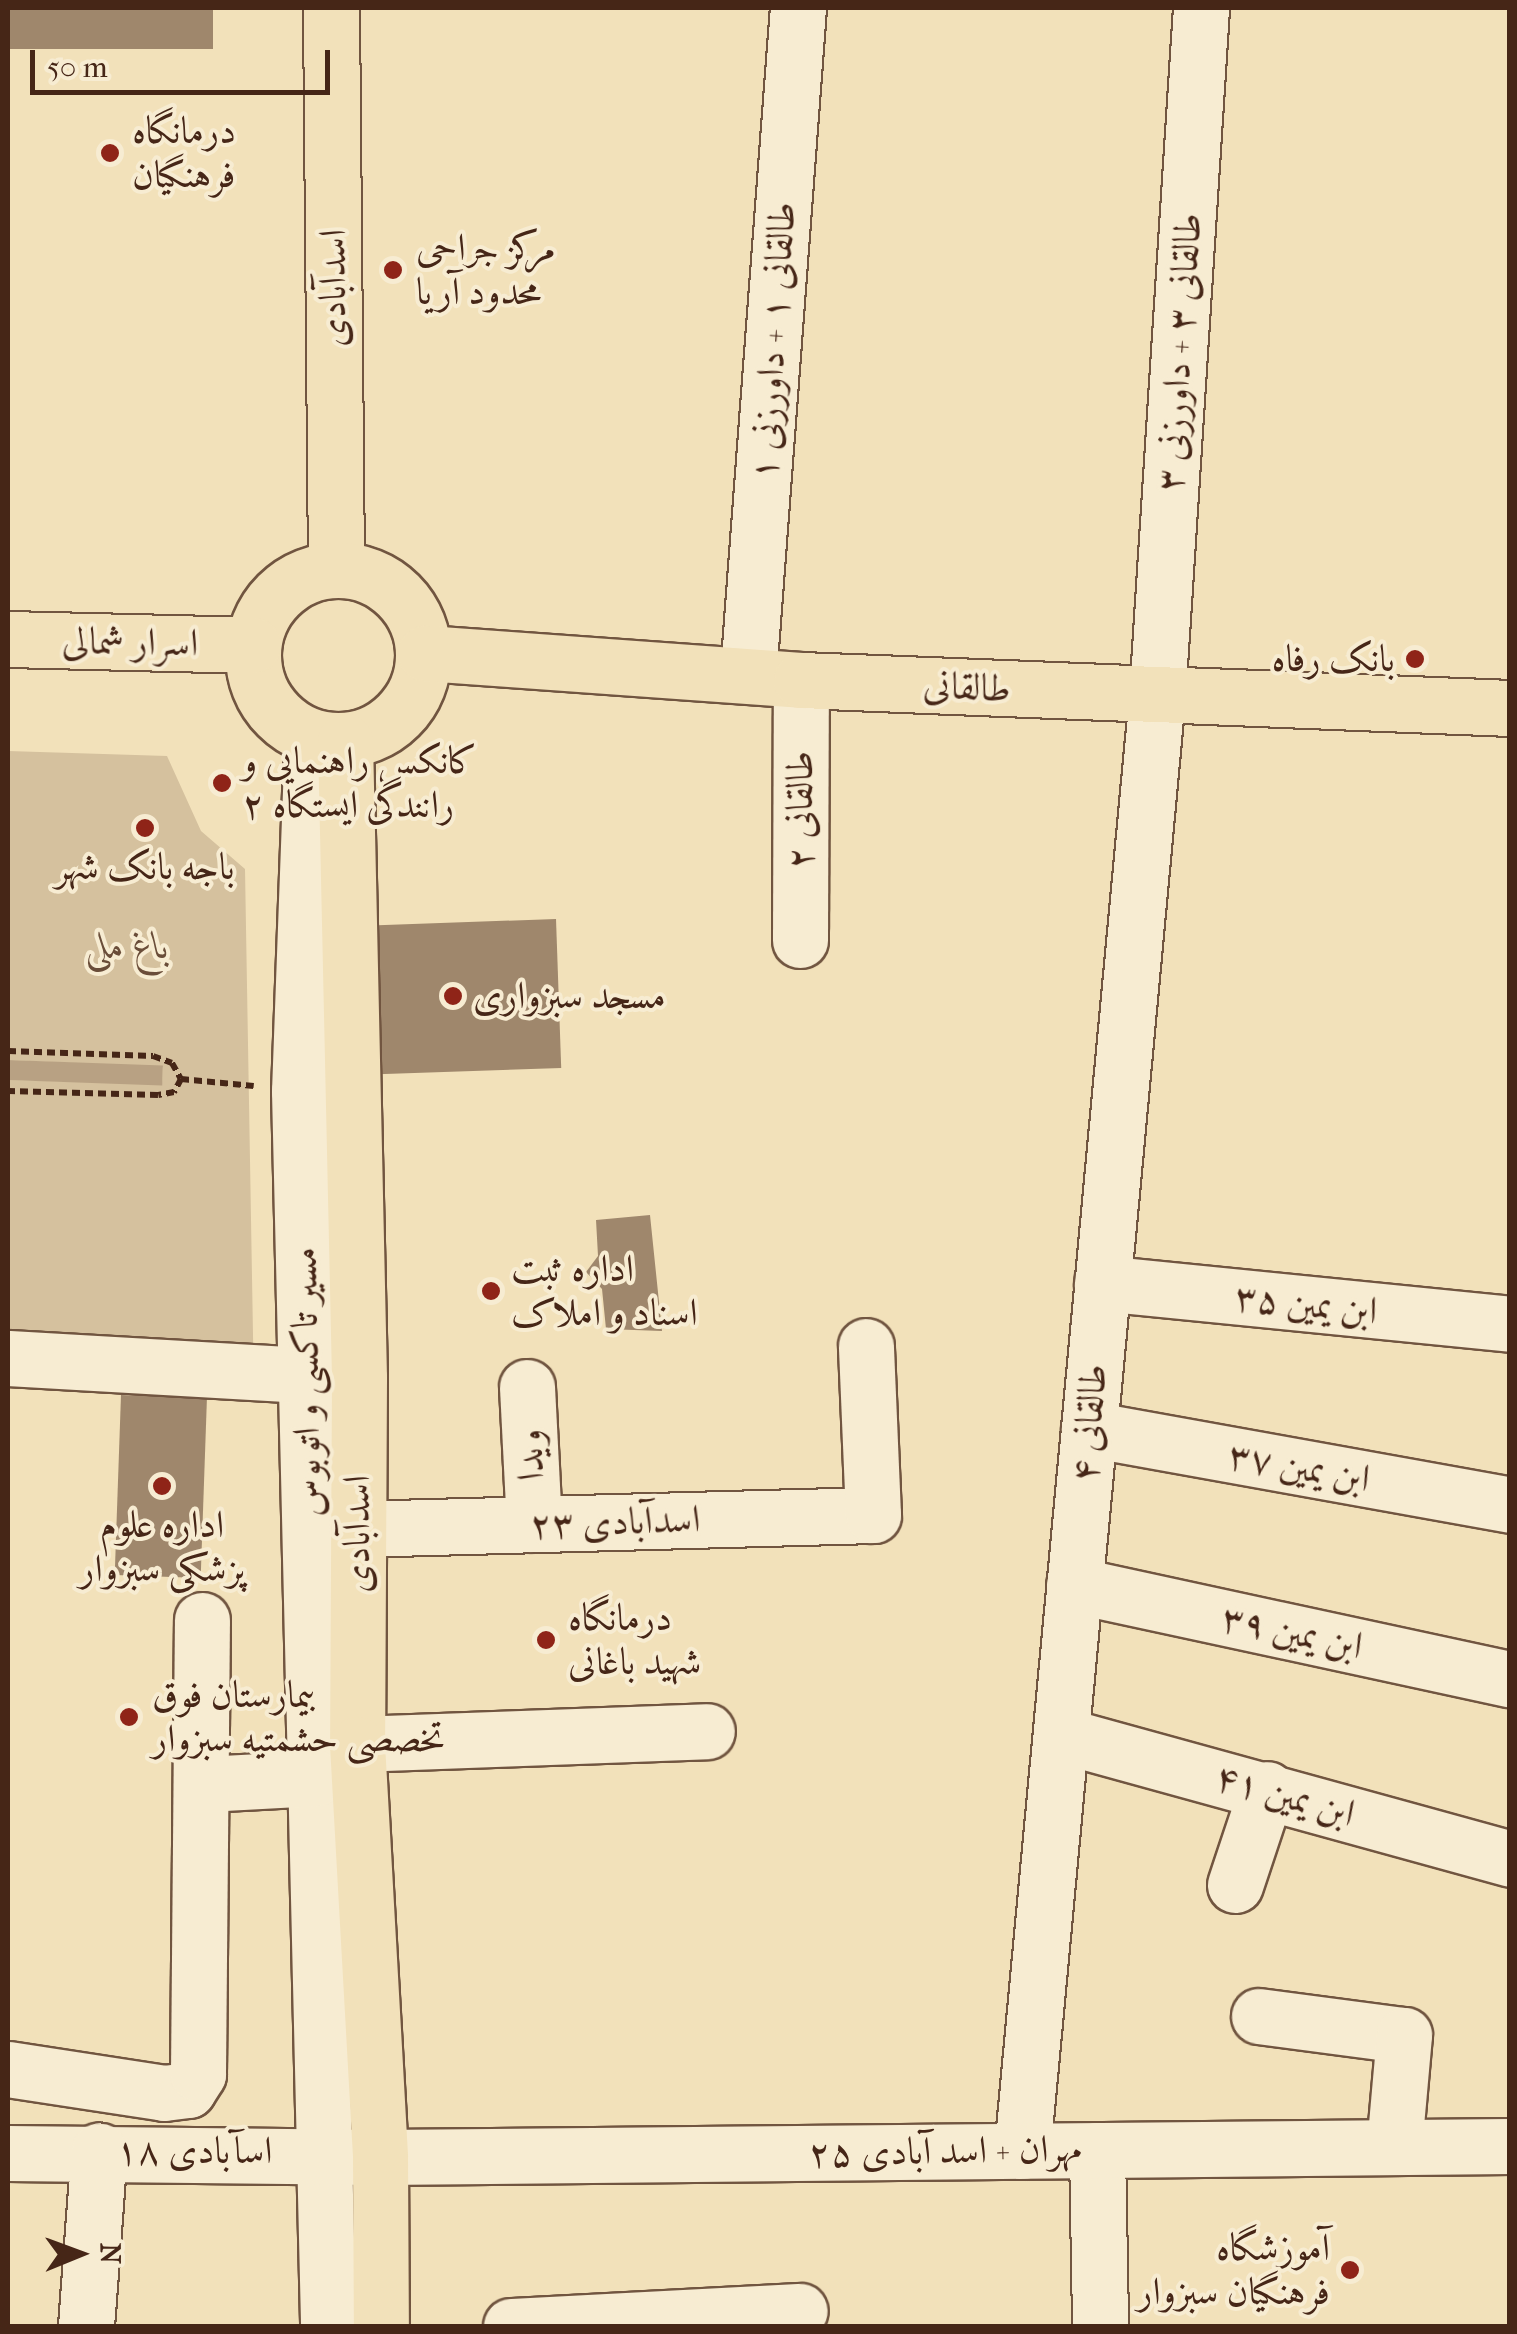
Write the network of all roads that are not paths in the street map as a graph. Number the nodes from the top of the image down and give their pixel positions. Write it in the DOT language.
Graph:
graph roads {
  1 [pos="331,8"];
  2 [pos="798,8"];
  3 [pos="1200,8"];
  4 [pos="336,568"];
  5 [pos="8,639"];
  6 [pos="253,645"];
  7 [pos="424,653"];
  8 [pos="748,674"];
  9 [pos="801,680"];
  10 [pos="1157,696"];
  11 [pos="1510,708"];
  12 [pos="328,739"];
  13 [pos="800,940"];
  14 [pos="1102,1283"];
  15 [pos="1510,1324"];
  16 [pos="866,1346"];
  17 [pos="8,1358"];
  18 [pos="333,1377"];
  19 [pos="527,1386"];
  20 [pos="1089,1429"];
  21 [pos="1510,1505"];
  22 [pos="534,1524"];
  23 [pos="356,1529"];
  24 [pos="1074,1585"];
  25 [pos="202,1620"];
  26 [pos="1510,1680"];
  27 [pos="707,1731"];
  28 [pos="1061,1734"];
  29 [pos="358,1744"];
  30 [pos="316,1778"];
  31 [pos="205,1784"];
  32 [pos="1267,1790"];
  33 [pos="1510,1859"];
  34 [pos="1235,1885"];
  35 [pos="1259,2016"];
  36 [pos="8,2068"];
  37 [pos="1510,2146"];
  38 [pos="1394,2147"];
  39 [pos="99,2150"];
  40 [pos="1022,2150"];
  41 [pos="1097,2150"];
  42 [pos="325,2152"];
  43 [pos="8,2154"];
  44 [pos="380,2157"];
  45 [pos="800,2312"];
  46 [pos="86,2326"];
  47 [pos="328,2326"];
  48 [pos="381,2326"];
  49 [pos="512,2326"];
  50 [pos="1100,2326"];
  1 -- 4 [label="main road, اسدآبادی"];
  2 -- 8 [label="street, طالقانی ۱ + داورزنی ۱"];
  3 -- 10 [label="street, طالقانی ۳ + داورزنی ۳"];
  4 -- 6 [label="main road"];
  4 -- 7 [label="main road"];
  5 -- 6 [label="main road, اسرار شمالی"];
  6 -- 12 [label="main road"];
  7 -- 8 [label="main road, طالقانی"];
  7 -- 12 [label="main road"];
  8 -- 9 [label="main road, طالقانی"];
  9 -- 10 [label="main road, طالقانی"];
  9 -- 13 [label="street, طالقانی ۲"];
  10 -- 11 [label="main road, طالقانی"];
  10 -- 14 [label="street, طالقانی ۴"];
  12 -- 18 [label="main road, اسدآبادی"];
  14 -- 15 [label="street, ابن یمین ۳۵"];
  14 -- 20 [label="street, طالقانی ۴"];
  16 -- 22 [label="street, اسدآبادی ۲۳"];
  17 -- 18 [label="street"];
  18 -- 23 [label="main road, اسدآبادی"];
  18 -- 30 [label="street, مسیر تاکسی و اتوبوس"];
  19 -- 22 [label="street, ویدا"];
  20 -- 21 [label="street, ابن یمین ۳۷"];
  20 -- 24 [label="street, طالقانی ۴"];
  22 -- 23 [label="street, اسدآبادی ۲۳"];
  23 -- 29 [label="main road, اسدآبادی"];
  24 -- 26 [label="street, ابن یمین ۳۹"];
  24 -- 28 [label="street, طالقانی ۴"];
  25 -- 31 [label="street"];
  27 -- 29 [label="street"];
  28 -- 32 [label="street, ابن یمین ۴۱"];
  28 -- 40 [label="street, طالقانی ۴"];
  29 -- 44 [label="main road, اسدآبادی"];
  30 -- 31 [label="street"];
  30 -- 42 [label="street, مسیر تاکسی و اتوبوس"];
  31 -- 36 [label="street"];
  32 -- 33 [label="street, ابن یمین ۴۱"];
  32 -- 34 [label="street"];
  35 -- 38 [label="street"];
  37 -- 38 [label="street, مهران + اسد آبادی ۲۵"];
  38 -- 41 [label="street, مهران + اسد آبادی ۲۵"];
  39 -- 42 [label="street, اسآبادی ۱۸"];
  39 -- 43 [label="street, اسآبادی ۱۸"];
  39 -- 46 [label="street"];
  40 -- 41 [label="street, مهران + اسد آبادی ۲۵"];
  40 -- 44 [label="street, مهران + اسد آبادی ۲۵"];
  41 -- 50 [label="street"];
  42 -- 44 [label="street, اسآبادی ۱۸"];
  42 -- 47 [label="street, مسیر تاکسی و اتوبوس"];
  44 -- 48 [label="main road, اسدآبادی"];
  45 -- 49 [label="street"];
}
